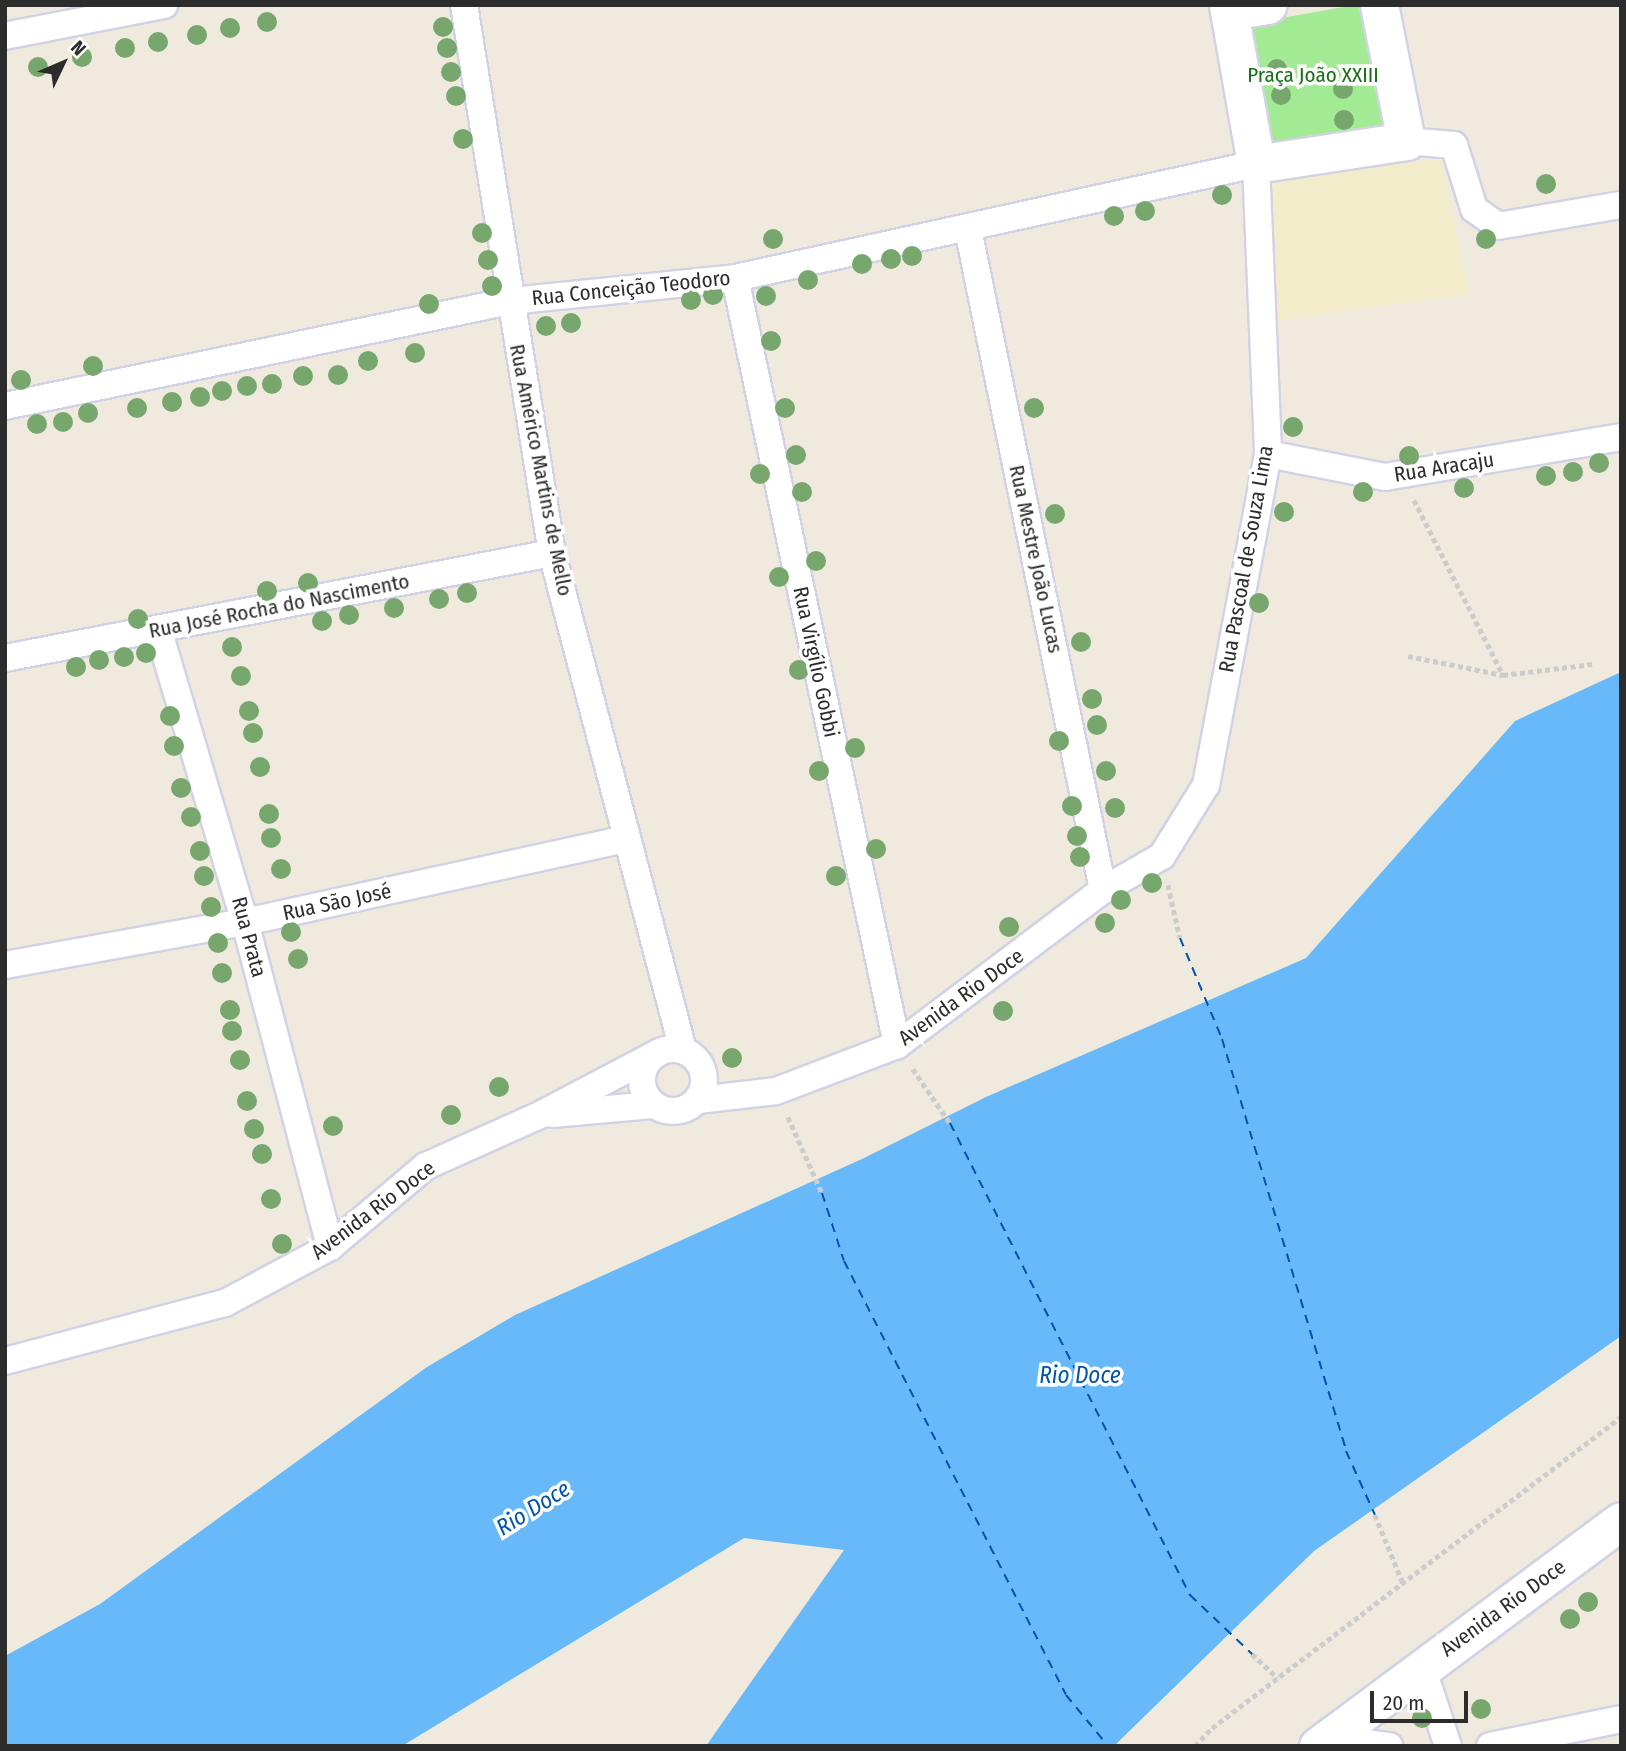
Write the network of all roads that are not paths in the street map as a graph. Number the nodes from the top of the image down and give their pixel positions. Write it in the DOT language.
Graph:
graph roads {
  1 [pos="164,5"];
  2 [pos="464,5"];
  3 [pos="1268,5"];
  4 [pos="1379,5"];
  5 [pos="1229,8"];
  6 [pos="5,36"];
  7 [pos="1406,141"];
  8 [pos="1256,164"];
  9 [pos="1621,205"];
  10 [pos="968,229"];
  11 [pos="735,278"];
  12 [pos="510,301"];
  13 [pos="5,406"];
  14 [pos="1621,438"];
  15 [pos="1268,454"];
  16 [pos="552,553"];
  17 [pos="159,629"];
  18 [pos="5,658"];
  19 [pos="626,839"];
  20 [pos="1162,856"];
  21 [pos="1103,890"];
  22 [pos="245,922"];
  23 [pos="5,965"];
  24 [pos="897,1045"];
  25 [pos="671,1051"];
  26 [pos="698,1100"];
  27 [pos="653,1105"];
  28 [pos="540,1115"];
  29 [pos="330,1247"];
  30 [pos="5,1361"];
  31 [pos="1621,1521"];
  32 [pos="1422,1667"];
  33 [pos="1621,1719"];
  34 [pos="1322,1742"];
  35 [pos="1389,1746"];
  36 [pos="1448,1746"];
  37 [pos="1490,1746"];
  1 -- 6 [label="street"];
  2 -- 12 [label="street, Rua Américo Martins de Mello"];
  3 -- 5 [label="street"];
  4 -- 7 [label="street"];
  5 -- 8 [label="street"];
  7 -- 8 [label="street"];
  7 -- 9 [label="street"];
  8 -- 10 [label="street, Rua Conceição Teodoro"];
  8 -- 15 [label="street, Rua Pascoal de Souza Lima"];
  10 -- 11 [label="street, Rua Conceição Teodoro"];
  10 -- 21 [label="street, Rua Mestre João Lucas"];
  11 -- 12 [label="street, Rua Conceição Teodoro"];
  11 -- 24 [label="street, Rua Virgílio Gobbi"];
  12 -- 13 [label="street, Rua Conceição Teodoro"];
  12 -- 16 [label="street, Rua Américo Martins de Mello"];
  14 -- 15 [label="street, Rua Aracaju"];
  15 -- 20 [label="street, Rua Pascoal de Souza Lima"];
  16 -- 17 [label="street, Rua José Rocha do Nascimento"];
  16 -- 19 [label="street, Rua Américo Martins de Mello"];
  17 -- 18 [label="street, Rua José Rocha do Nascimento"];
  17 -- 22 [label="street, Rua Prata"];
  19 -- 22 [label="street, Rua São José"];
  19 -- 25 [label="street, Rua Américo Martins de Mello"];
  20 -- 21 [label="street, Avenida Rio Doce"];
  21 -- 24 [label="street, Avenida Rio Doce"];
  22 -- 23 [label="street, Rua São José"];
  22 -- 29 [label="street, Rua Prata"];
  24 -- 26 [label="street, Avenida Rio Doce"];
  25 -- 26 [label="street"];
  25 -- 27 [label="street"];
  25 -- 28 [label="street, Avenida Rio Doce"];
  26 -- 27 [label="street, Avenida Rio Doce"];
  27 -- 28 [label="street, Avenida Rio Doce"];
  28 -- 29 [label="street, Avenida Rio Doce"];
  29 -- 30 [label="street, Avenida Rio Doce"];
  31 -- 32 [label="street, Avenida Rio Doce"];
  32 -- 34 [label="street, Avenida Rio Doce"];
  32 -- 36 [label="street"];
  33 -- 37 [label="street"];
  34 -- 35 [label="street"];
}
